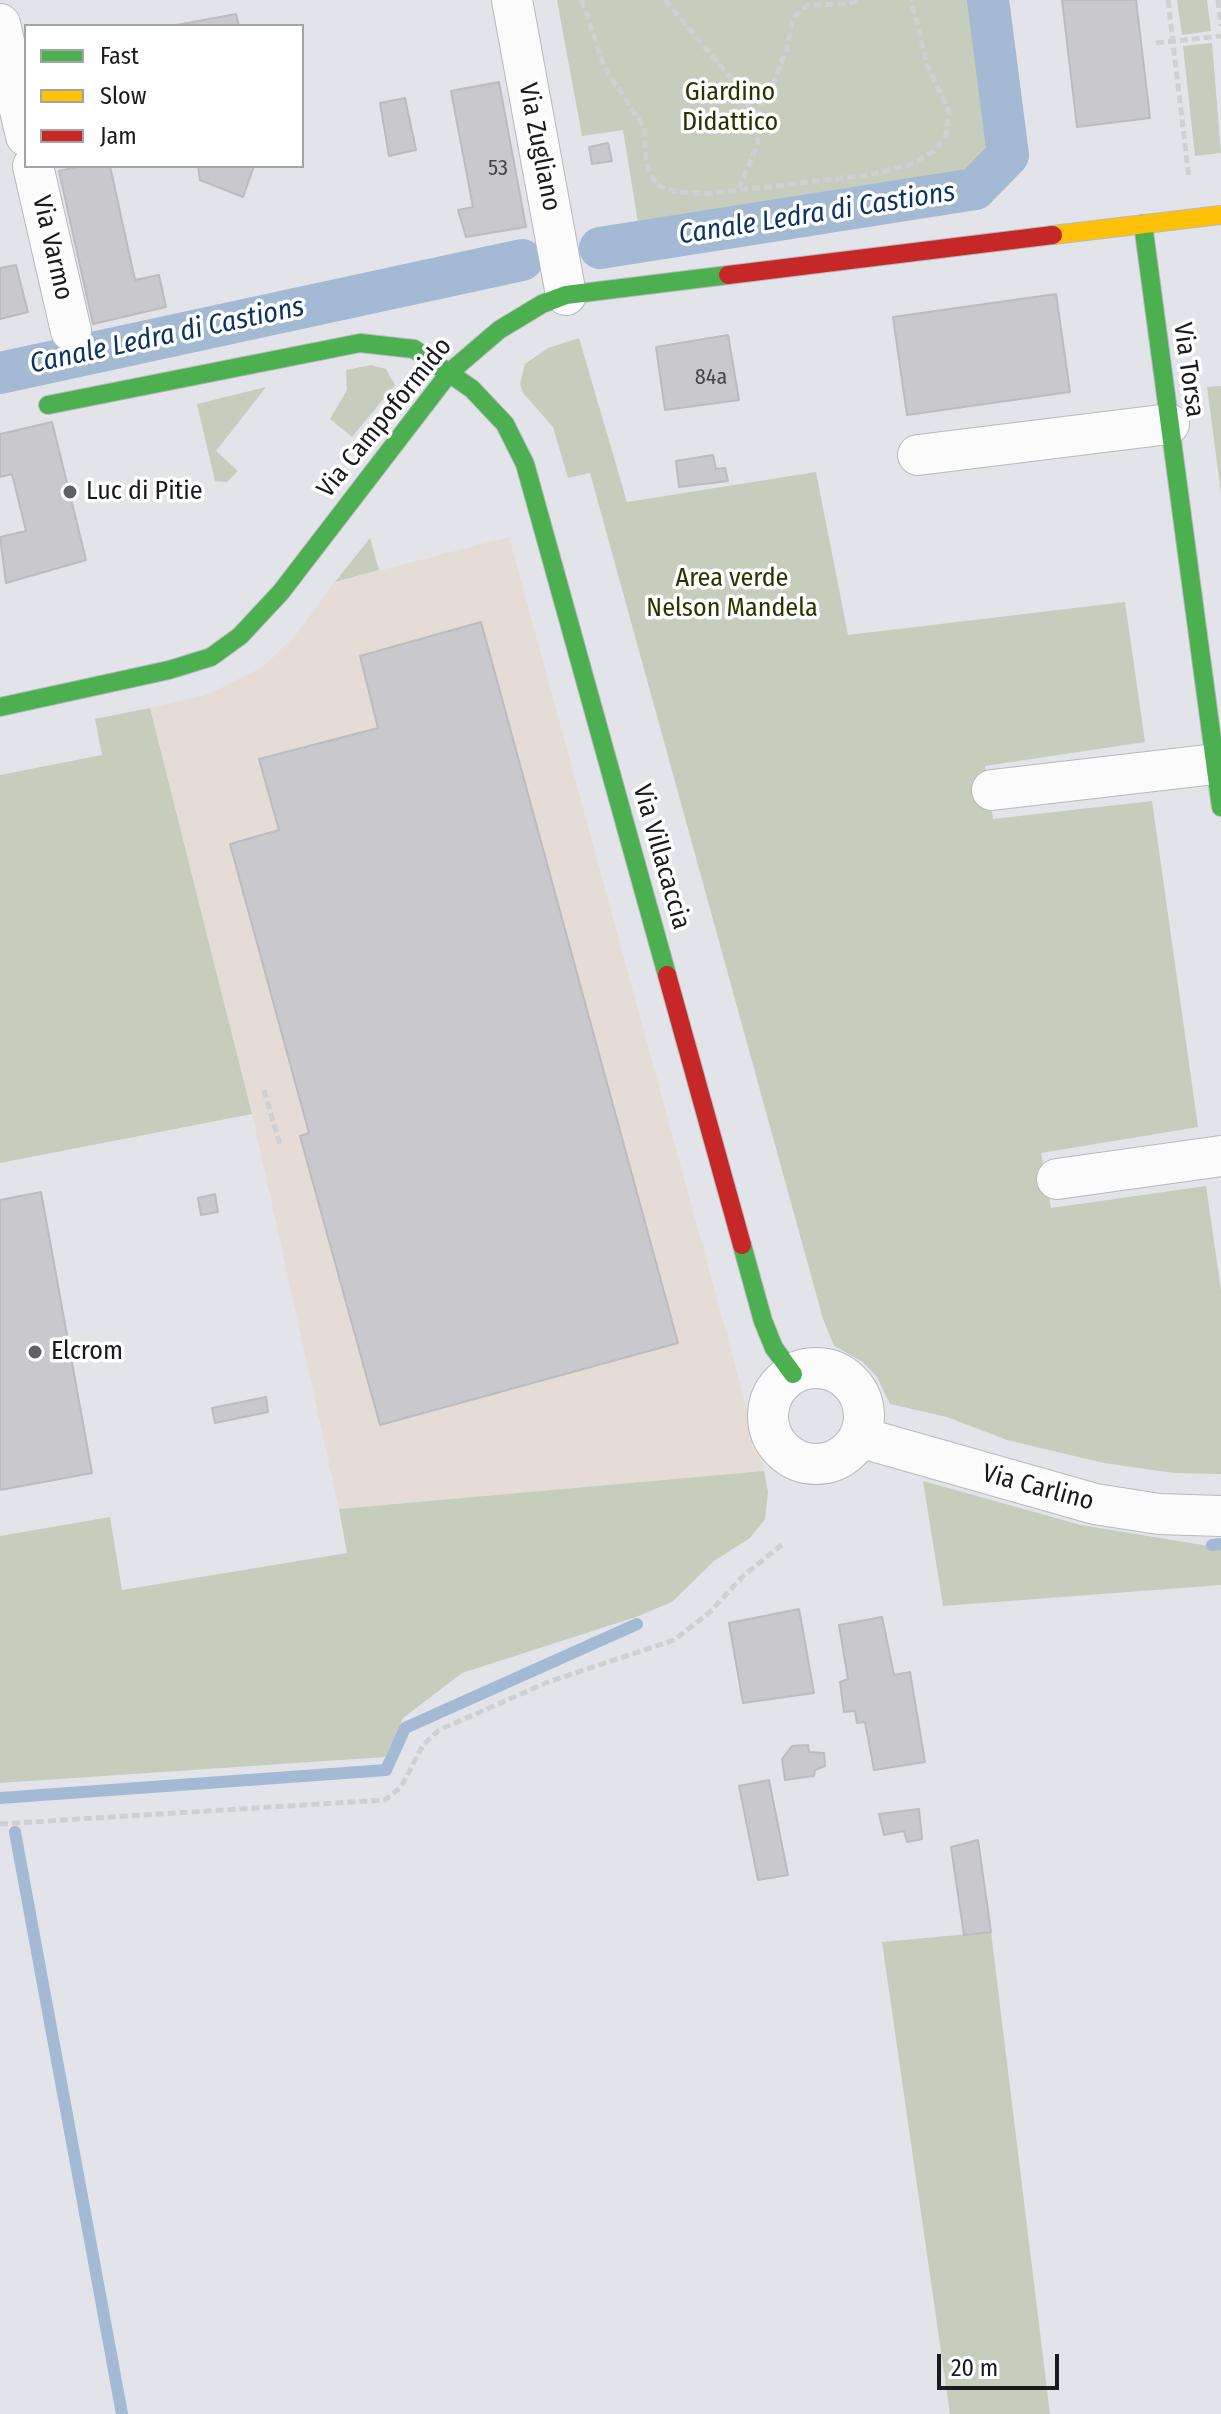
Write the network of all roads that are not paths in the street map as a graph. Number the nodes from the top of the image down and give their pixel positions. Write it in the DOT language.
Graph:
graph roads {
  1 [pos="512,0"];
  2 [pos="0,24"];
  3 [pos="24,127"];
  4 [pos="33,168"];
  5 [pos="1221,215"];
  6 [pos="1143,224"];
  7 [pos="566,295"];
  8 [pos="71,331"];
  9 [pos="450,372"];
  10 [pos="48,405"];
  11 [pos="1169,424"];
  12 [pos="918,455"];
  13 [pos="0,707"];
  14 [pos="1215,764"];
  15 [pos="992,790"];
  16 [pos="1221,807"];
  17 [pos="1221,1156"];
  18 [pos="1057,1179"];
  19 [pos="793,1374"];
  20 [pos="859,1437"];
  21 [pos="1221,1516"];
  1 -- 7 [label="street, Via Zugliano"];
  2 -- 3 [label="street"];
  4 -- 8 [label="street, Via Varmo"];
  5 -- 6 [label="street, Via Campoformido"];
  6 -- 7 [label="street, Via Campoformido"];
  6 -- 11 [label="street, Via Torsa"];
  7 -- 9 [label="street, Via Campoformido"];
  9 -- 10 [label="street, Via Villacaccia"];
  9 -- 13 [label="street, Via Campoformido"];
  9 -- 19 [label="street, Via Villacaccia"];
  11 -- 12 [label="street"];
  11 -- 14 [label="street, Via Torsa"];
  14 -- 15 [label="street"];
  14 -- 16 [label="street, Via Torsa"];
  17 -- 18 [label="street"];
  19 -- 20 [label="street"];
  19 -- 20 [label="street"];
  20 -- 21 [label="street, Via Carlino"];
}
